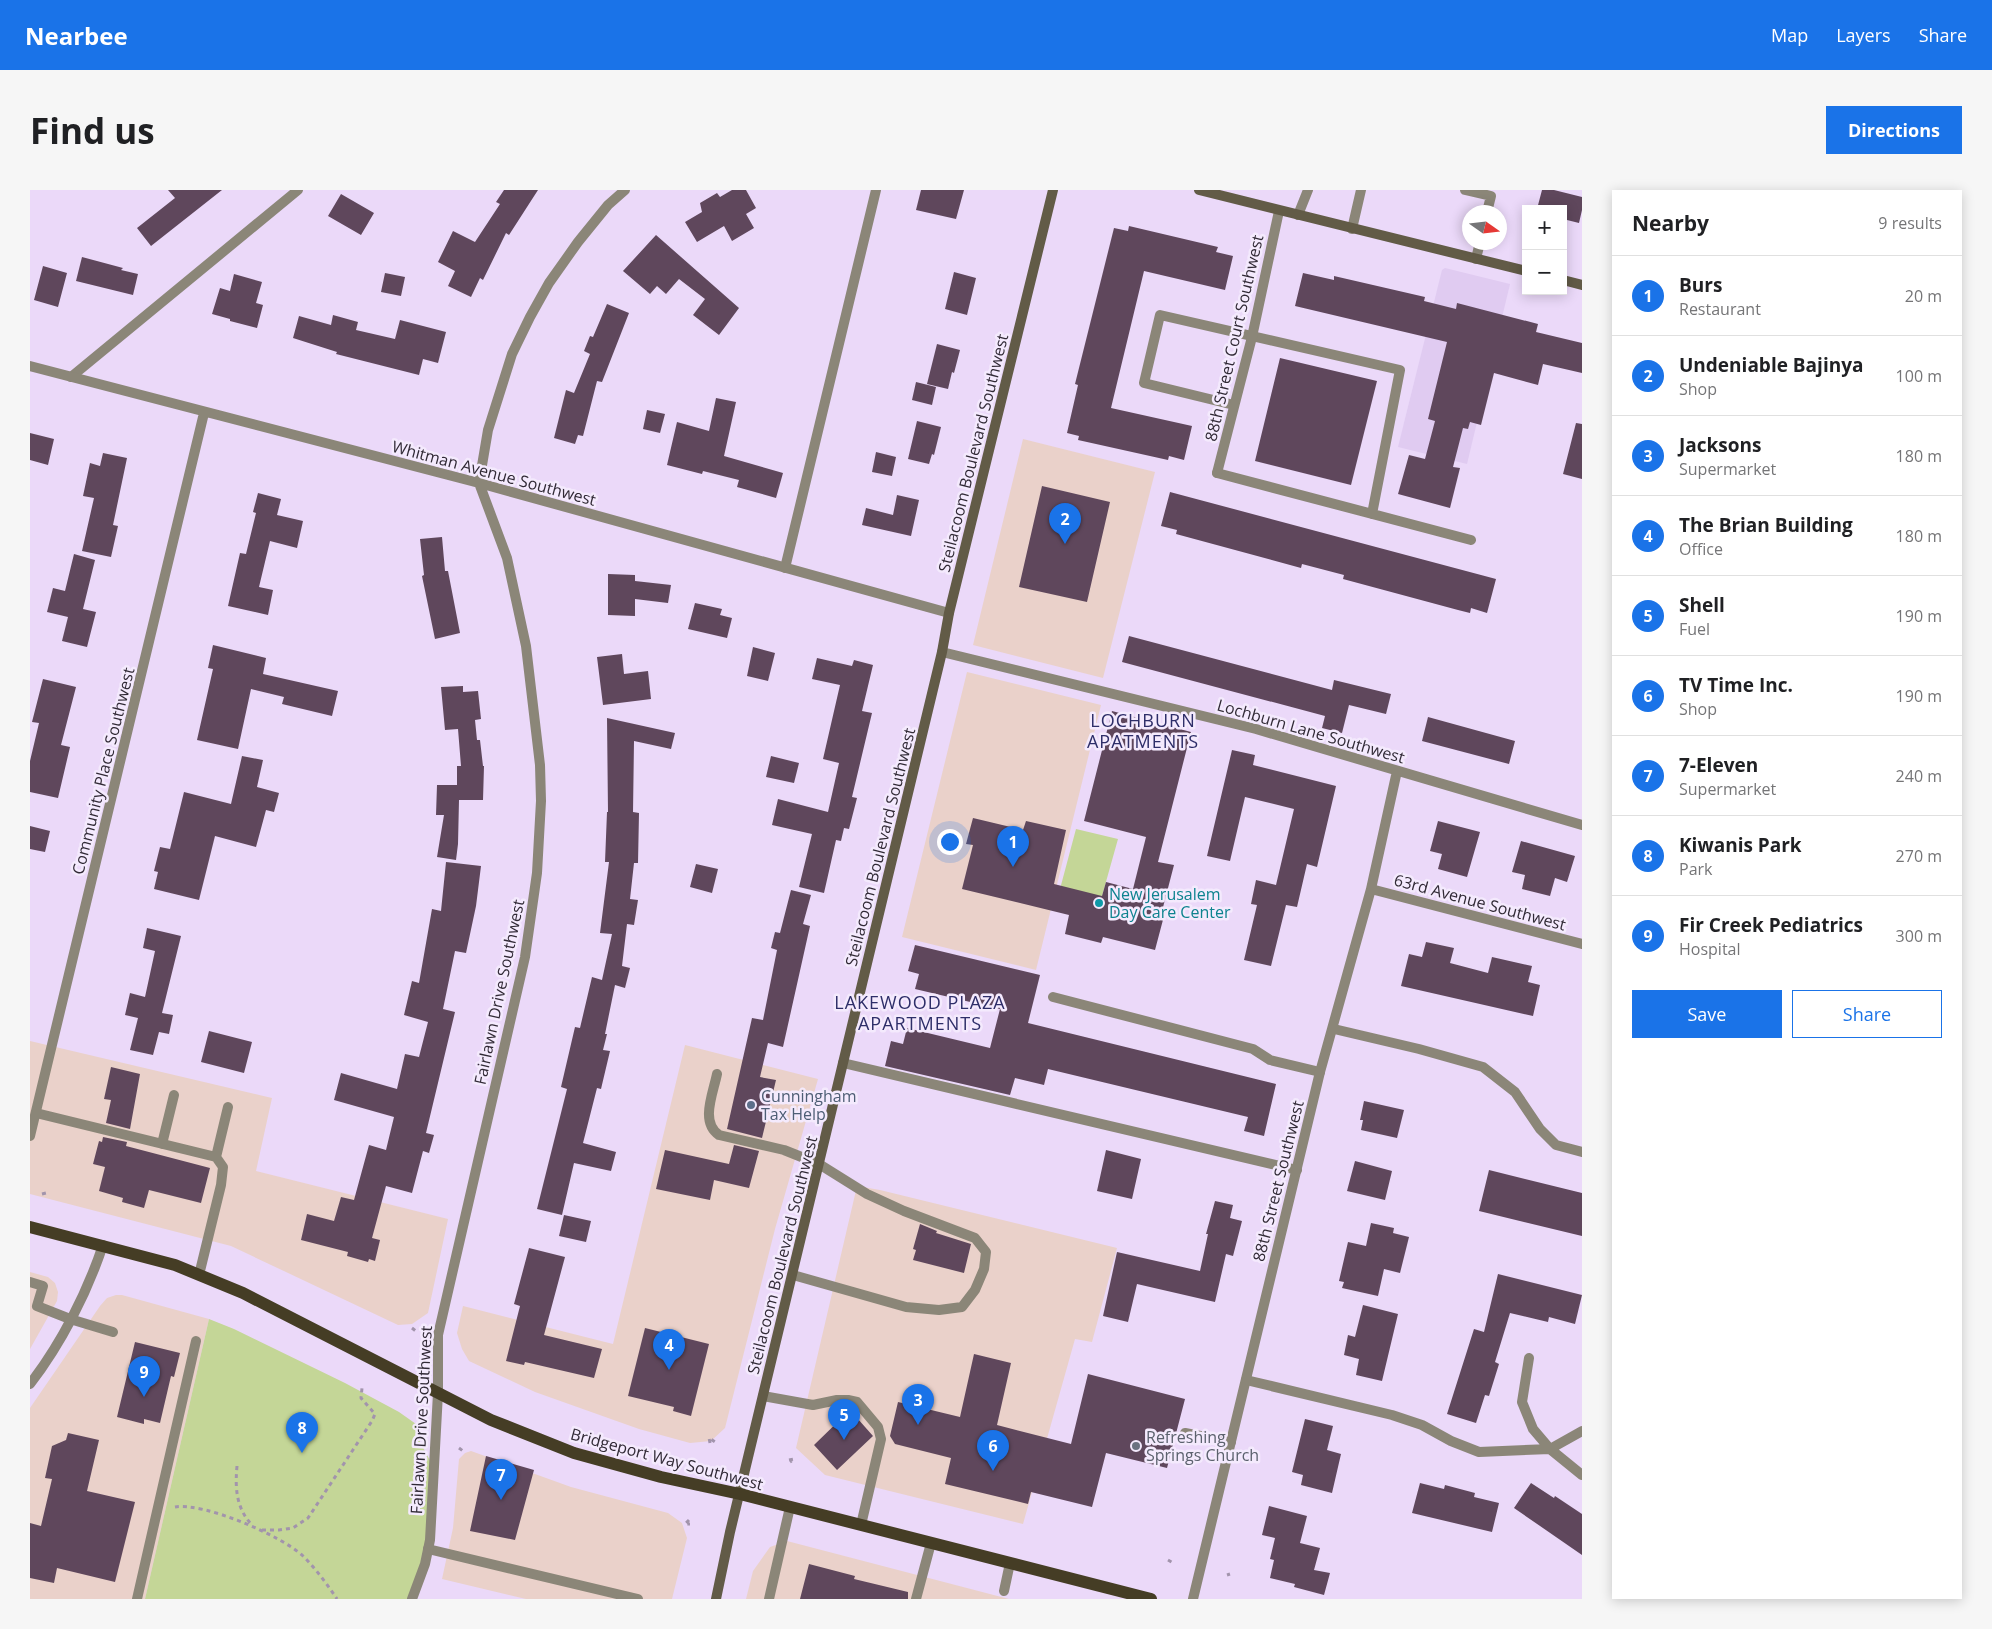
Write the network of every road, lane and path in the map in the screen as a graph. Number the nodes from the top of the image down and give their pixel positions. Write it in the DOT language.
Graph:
graph roads {
  1 [pos="298,190"];
  2 [pos="624,190"];
  3 [pos="876,190"];
  4 [pos="1053,190"];
  5 [pos="1203,190"];
  6 [pos="1308,190"];
  7 [pos="1362,190"];
  8 [pos="1465,190"];
  9 [pos="1490,205"];
  10 [pos="1279,211"];
  11 [pos="1298,216"];
  12 [pos="1352,228"];
  13 [pos="1478,250"];
  14 [pos="1476,259"];
  15 [pos="1522,270"];
  16 [pos="1567,281"];
  17 [pos="1582,285"];
  18 [pos="1252,337"];
  19 [pos="30,366"];
  20 [pos="70,377"];
  21 [pos="1234,405"];
  22 [pos="204,413"];
  23 [pos="479,483"];
  24 [pos="1372,514"];
  25 [pos="1471,540"];
  26 [pos="785,568"];
  27 [pos="949,613"];
  28 [pos="942,652"];
  29 [pos="1397,771"];
  30 [pos="1582,825"];
  31 [pos="1371,889"];
  32 [pos="1582,944"];
  33 [pos="1053,997"];
  34 [pos="1334,1029"];
  35 [pos="843,1063"];
  36 [pos="1320,1072"];
  37 [pos="717,1074"];
  38 [pos="174,1095"];
  39 [pos="35,1097"];
  40 [pos="228,1108"];
  41 [pos="36,1113"];
  42 [pos="30,1136"];
  43 [pos="162,1144"];
  44 [pos="1582,1152"];
  45 [pos="216,1157"];
  46 [pos="819,1164"];
  47 [pos="1297,1170"];
  48 [pos="30,1227"];
  49 [pos="103,1245"];
  50 [pos="200,1275"];
  51 [pos="793,1275"];
  52 [pos="30,1282"];
  53 [pos="70,1319"];
  54 [pos="412,1328"];
  55 [pos="113,1332"];
  56 [pos="417,1332"];
  57 [pos="196,1341"];
  58 [pos="1529,1358"];
  59 [pos="1246,1380"];
  60 [pos="30,1384"];
  61 [pos="362,1388"];
  62 [pos="438,1393"];
  63 [pos="763,1396"];
  64 [pos="1582,1431"];
  65 [pos="1185,1433"];
  66 [pos="715,1442"];
  67 [pos="1231,1442"];
  68 [pos="710,1443"];
  69 [pos="459,1448"];
  70 [pos="1550,1449"];
  71 [pos="463,1451"];
  72 [pos="237,1466"];
  73 [pos="1582,1474"];
  74 [pos="740,1494"];
  75 [pos="790,1507"];
  76 [pos="171,1509"];
  77 [pos="861,1525"];
  78 [pos="254,1528"];
  79 [pos="931,1543"];
  80 [pos="428,1549"];
  81 [pos="1168,1560"];
  82 [pos="1010,1563"];
  83 [pos="1173,1563"];
  84 [pos="1004,1590"];
  85 [pos="137,1599"];
  86 [pos="337,1599"];
  87 [pos="412,1599"];
  88 [pos="638,1599"];
  89 [pos="716,1599"];
  90 [pos="769,1599"];
  91 [pos="916,1599"];
  92 [pos="1151,1599"];
  93 [pos="1193,1599"];
  1 -- 20 [label="street"];
  2 -- 23 [label="street"];
  3 -- 26 [label="street"];
  4 -- 27 [label="main road, Steilacoom Boulevard Southwest"];
  5 -- 10 [label="main road"];
  6 -- 11 [label="street"];
  7 -- 12 [label="street"];
  8 -- 9 [label="street"];
  10 -- 11 [label="main road"];
  10 -- 18 [label="street, 88th Street Court Southwest"];
  11 -- 12 [label="main road"];
  12 -- 14 [label="main road"];
  13 -- 14 [label="street"];
  14 -- 15 [label="main road"];
  16 -- 17 [label="main road"];
  18 -- 21 [label="street, 88th Street Court Southwest"];
  18 -- 21 [label="street"];
  18 -- 24 [label="street"];
  19 -- 20 [label="street, Whitman Avenue Southwest"];
  20 -- 22 [label="street, Whitman Avenue Southwest"];
  21 -- 24 [label="street, 88th Street Court Southwest"];
  22 -- 23 [label="street, Whitman Avenue Southwest"];
  22 -- 39 [label="street, Community Place Southwest"];
  23 -- 26 [label="street, Whitman Avenue Southwest"];
  23 -- 62 [label="street, Fairlawn Drive Southwest"];
  24 -- 25 [label="street"];
  26 -- 27 [label="street, Whitman Avenue Southwest"];
  27 -- 28 [label="main road, Steilacoom Boulevard Southwest"];
  28 -- 29 [label="street, Lochburn Lane Southwest"];
  28 -- 35 [label="main road, Steilacoom Boulevard Southwest"];
  29 -- 30 [label="street, Lochburn Lane Southwest"];
  29 -- 31 [label="street, 88th Street Southwest"];
  31 -- 32 [label="street, 63rd Avenue Southwest"];
  31 -- 34 [label="street, 88th Street Southwest"];
  33 -- 36 [label="street"];
  34 -- 36 [label="street, 88th Street Southwest"];
  34 -- 44 [label="street"];
  35 -- 46 [label="main road, Steilacoom Boulevard Southwest"];
  35 -- 47 [label="street"];
  36 -- 47 [label="street, 88th Street Southwest"];
  37 -- 46 [label="street"];
  38 -- 43 [label="street"];
  39 -- 41 [label="street, Community Place Southwest"];
  40 -- 45 [label="street"];
  41 -- 42 [label="street, Community Place Southwest"];
  41 -- 43 [label="street"];
  43 -- 45 [label="street"];
  45 -- 50 [label="street"];
  46 -- 51 [label="main road, Steilacoom Boulevard Southwest"];
  46 -- 51 [label="street"];
  47 -- 59 [label="street, 88th Street Southwest"];
  48 -- 49 [label="main road, Bridgeport Way Southwest"];
  49 -- 50 [label="main road, Bridgeport Way Southwest"];
  49 -- 53 [label="street"];
  50 -- 62 [label="main road, Bridgeport Way Southwest"];
  51 -- 63 [label="main road, Steilacoom Boulevard Southwest"];
  52 -- 53 [label="street"];
  53 -- 55 [label="street"];
  53 -- 60 [label="street"];
  54 -- 56 [label="path"];
  57 -- 85 [label="street"];
  58 -- 70 [label="street"];
  59 -- 67 [label="street, 88th Street Southwest"];
  59 -- 70 [label="street"];
  61 -- 78 [label="path"];
  62 -- 74 [label="main road, Bridgeport Way Southwest"];
  62 -- 80 [label="street, Fairlawn Drive Southwest"];
  63 -- 74 [label="main road, Steilacoom Boulevard Southwest"];
  63 -- 77 [label="street"];
  64 -- 70 [label="street"];
  65 -- 67 [label="street"];
  66 -- 68 [label="path"];
  67 -- 93 [label="street, 88th Street Southwest"];
  69 -- 71 [label="path"];
  70 -- 73 [label="street"];
  72 -- 78 [label="path"];
  74 -- 75 [label="main road, Bridgeport Way Southwest"];
  74 -- 89 [label="main road, Steilacoom Boulevard Southwest"];
  75 -- 77 [label="main road, Bridgeport Way Southwest"];
  75 -- 90 [label="street"];
  76 -- 78 [label="path"];
  77 -- 79 [label="main road, Bridgeport Way Southwest"];
  78 -- 86 [label="path"];
  79 -- 82 [label="main road, Bridgeport Way Southwest"];
  79 -- 91 [label="street"];
  80 -- 87 [label="street, Fairlawn Drive Southwest"];
  80 -- 88 [label="street"];
  81 -- 83 [label="path"];
  82 -- 84 [label="street"];
  82 -- 92 [label="main road, Bridgeport Way Southwest"];
}
